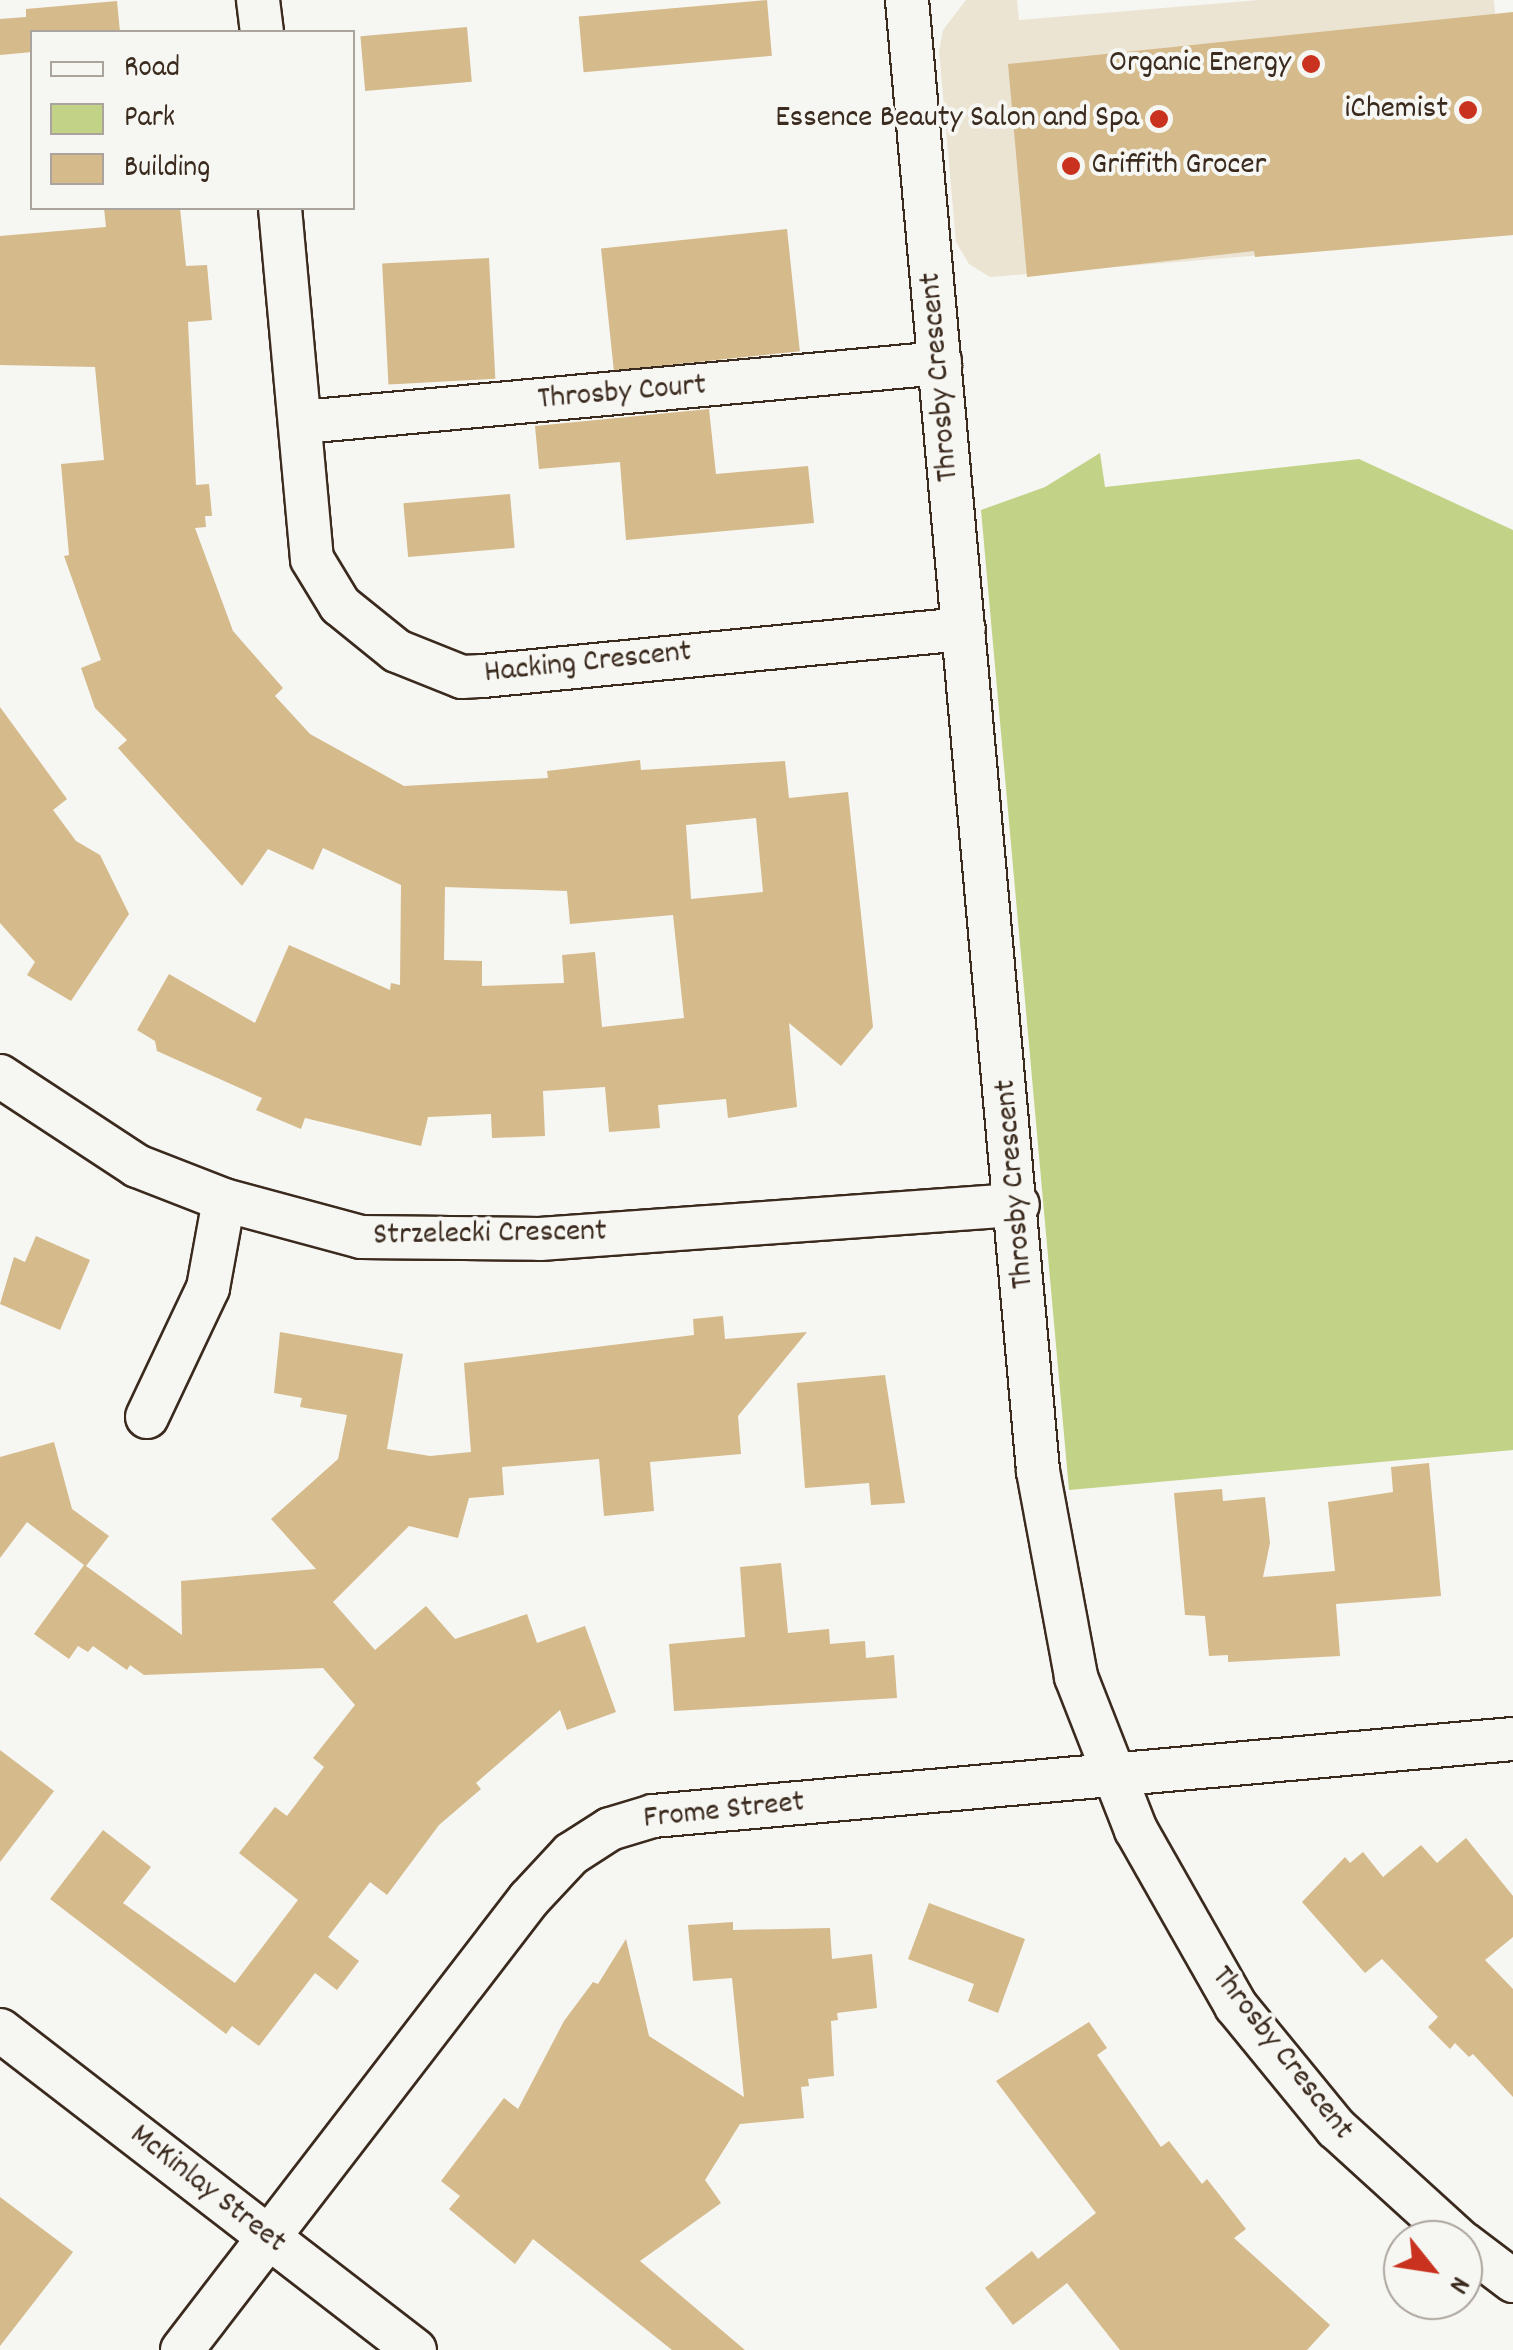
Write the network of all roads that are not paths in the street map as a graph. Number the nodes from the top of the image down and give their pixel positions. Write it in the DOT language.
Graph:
graph roads {
  1 [pos="258,0"];
  2 [pos="906,0"];
  3 [pos="262,30"];
  4 [pos="280,210"];
  5 [pos="940,363"];
  6 [pos="303,422"];
  7 [pos="964,628"];
  8 [pos="0,1076"];
  9 [pos="224,1200"];
  10 [pos="1018,1206"];
  11 [pos="147,1417"];
  12 [pos="1513,1739"];
  13 [pos="1111,1774"];
  14 [pos="0,2030"];
  15 [pos="1436,2220"];
  16 [pos="269,2238"];
  17 [pos="1483,2258"];
  18 [pos="1513,2280"];
  19 [pos="182,2350"];
  20 [pos="415,2350"];
  1 -- 3 [label="street"];
  2 -- 5 [label="street, Throsby Crescent"];
  4 -- 6 [label="street, Hacking Crescent"];
  5 -- 6 [label="street, Throsby Court"];
  5 -- 7 [label="street, Throsby Crescent"];
  6 -- 7 [label="street, Hacking Crescent"];
  7 -- 10 [label="street, Throsby Crescent"];
  8 -- 9 [label="street, Strzelecki Crescent"];
  9 -- 10 [label="street, Strzelecki Crescent"];
  9 -- 11 [label="street"];
  10 -- 13 [label="street, Throsby Crescent"];
  12 -- 13 [label="street, Frome Street"];
  13 -- 15 [label="street, Throsby Crescent"];
  13 -- 16 [label="street, Frome Street"];
  14 -- 16 [label="street, McKinlay Street"];
  16 -- 19 [label="street, Frome Street"];
  16 -- 20 [label="street, McKinlay Street"];
  17 -- 18 [label="street, Throsby Crescent"];
}
